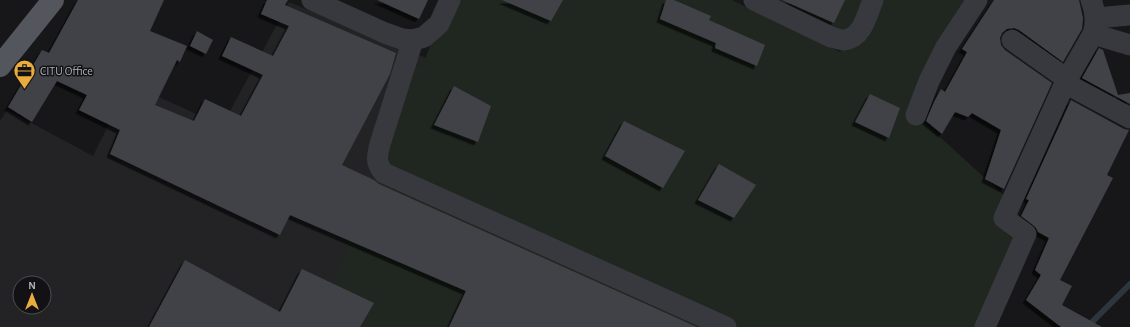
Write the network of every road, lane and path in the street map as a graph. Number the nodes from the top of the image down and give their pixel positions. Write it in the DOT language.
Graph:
graph roads {
  1 [pos="53,0"];
  2 [pos="312,0"];
  3 [pos="450,0"];
  4 [pos="754,0"];
  5 [pos="873,0"];
  6 [pos="977,0"];
  7 [pos="1130,15"];
  8 [pos="1093,17"];
  9 [pos="413,40"];
  10 [pos="1012,40"];
  11 [pos="1130,45"];
  12 [pos="0,66"];
  13 [pos="1066,81"];
  14 [pos="916,115"];
  15 [pos="1130,118"];
  16 [pos="726,327"];
  17 [pos="986,327"];
  1 -- 12 [label="main road"];
  2 -- 9 [label="street"];
  3 -- 9 [label="street"];
  4 -- 5 [label="street"];
  6 -- 14 [label="street"];
  7 -- 8 [label="street"];
  8 -- 11 [label="street"];
  8 -- 13 [label="street"];
  9 -- 16 [label="street"];
  10 -- 13 [label="street"];
  13 -- 15 [label="street"];
  13 -- 17 [label="street"];
}
